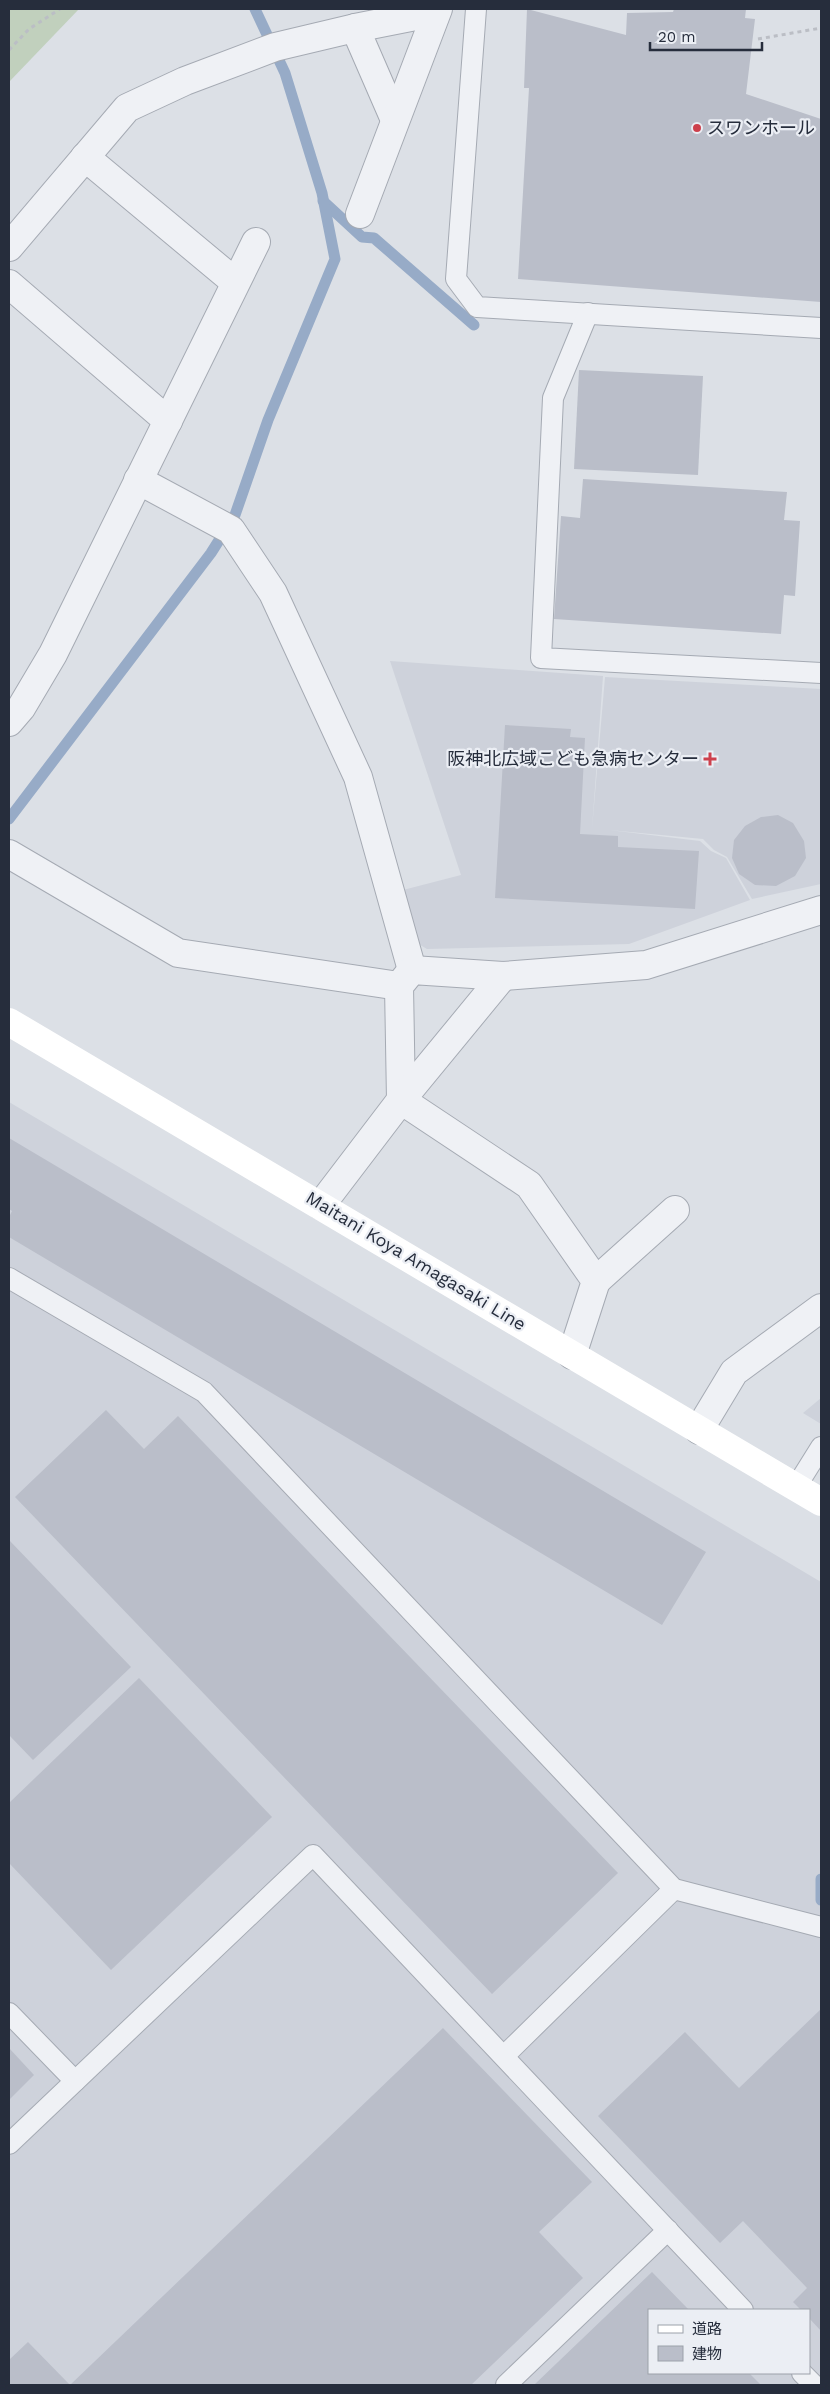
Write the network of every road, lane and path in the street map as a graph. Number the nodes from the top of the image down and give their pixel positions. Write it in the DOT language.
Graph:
graph roads {
  1 [pos="60,9"];
  2 [pos="476,9"];
  3 [pos="437,10"];
  4 [pos="355,28"];
  5 [pos="821,28"];
  6 [pos="758,38"];
  7 [pos="9,50"];
  8 [pos="396,120"];
  9 [pos="85,157"];
  10 [pos="360,214"];
  11 [pos="256,242"];
  12 [pos="9,247"];
  13 [pos="235,282"];
  14 [pos="9,284"];
  15 [pos="588,313"];
  16 [pos="821,328"];
  17 [pos="168,421"];
  18 [pos="138,480"];
  19 [pos="821,673"];
  20 [pos="9,722"];
  21 [pos="9,854"];
  22 [pos="821,910"];
  23 [pos="503,976"];
  24 [pos="406,978"];
  25 [pos="9,1022"];
  26 [pos="401,1100"];
  27 [pos="322,1205"];
  28 [pos="675,1210"];
  29 [pos="9,1278"];
  30 [pos="596,1281"];
  31 [pos="821,1308"];
  32 [pos="572,1355"];
  33 [pos="699,1430"];
  34 [pos="821,1447"];
  35 [pos="796,1487"];
  36 [pos="821,1502"];
  37 [pos="674,1889"];
  38 [pos="821,1927"];
  39 [pos="9,2013"];
  40 [pos="504,2056"];
  41 [pos="75,2081"];
  42 [pos="9,2144"];
  43 [pos="668,2230"];
  44 [pos="742,2309"];
  45 [pos="803,2374"];
  46 [pos="506,2385"];
  47 [pos="814,2385"];
  1 -- 7 [label="path"];
  2 -- 15 [label="lane"];
  3 -- 4 [label="street"];
  3 -- 8 [label="street"];
  4 -- 8 [label="street"];
  4 -- 9 [label="street"];
  5 -- 6 [label="path"];
  8 -- 10 [label="street"];
  9 -- 12 [label="street"];
  9 -- 13 [label="street"];
  11 -- 13 [label="street"];
  13 -- 17 [label="street"];
  14 -- 17 [label="street"];
  15 -- 16 [label="lane"];
  15 -- 19 [label="lane"];
  17 -- 18 [label="street"];
  18 -- 20 [label="street"];
  18 -- 24 [label="street"];
  21 -- 24 [label="street"];
  22 -- 23 [label="street"];
  23 -- 24 [label="street"];
  23 -- 26 [label="street"];
  24 -- 26 [label="street"];
  25 -- 27 [label="main road, Maitani Koya Amagasaki Line"];
  26 -- 27 [label="street"];
  26 -- 30 [label="street"];
  27 -- 32 [label="main road, Maitani Koya Amagasaki Line"];
  28 -- 30 [label="street"];
  29 -- 37 [label="lane"];
  30 -- 32 [label="street"];
  31 -- 33 [label="street"];
  32 -- 33 [label="main road, Maitani Koya Amagasaki Line"];
  33 -- 35 [label="main road, Maitani Koya Amagasaki Line"];
  34 -- 35 [label="lane"];
  35 -- 36 [label="main road, Maitani Koya Amagasaki Line"];
  37 -- 38 [label="lane"];
  37 -- 40 [label="lane"];
  39 -- 41 [label="lane"];
  40 -- 41 [label="lane"];
  40 -- 43 [label="lane"];
  41 -- 42 [label="lane"];
  43 -- 44 [label="lane"];
  43 -- 46 [label="lane"];
  45 -- 47 [label="lane"];
}
